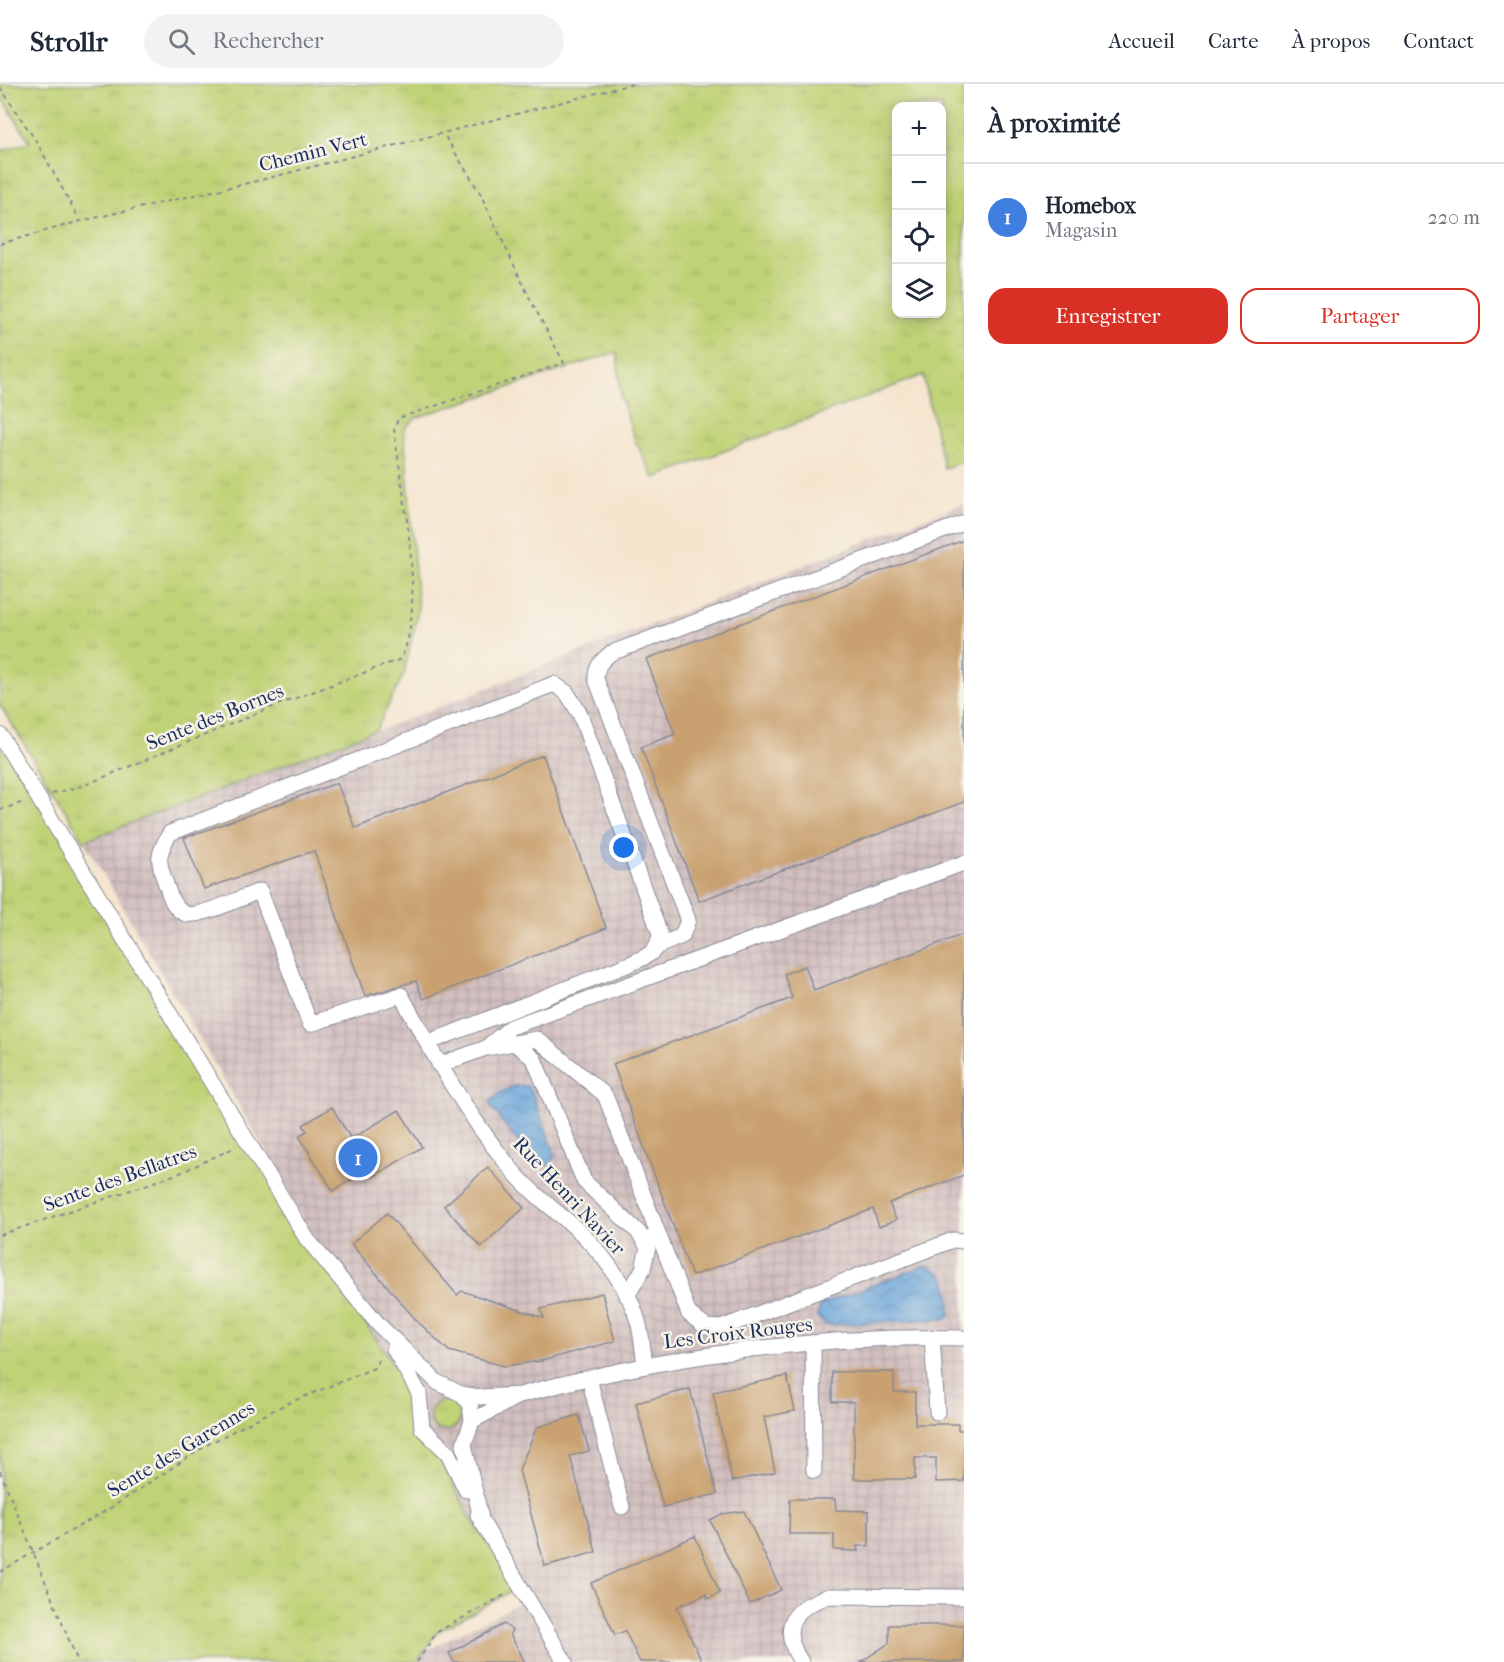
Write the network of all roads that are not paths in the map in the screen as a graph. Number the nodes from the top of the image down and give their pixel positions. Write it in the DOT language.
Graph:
graph roads {
  1 [pos="964,523"];
  2 [pos="0,735"];
  3 [pos="964,863"];
  4 [pos="658,946"];
  5 [pos="427,1043"];
  6 [pos="514,1043"];
  7 [pos="486,1048"];
  8 [pos="439,1065"];
  9 [pos="654,1222"];
  10 [pos="964,1241"];
  11 [pos="648,1247"];
  12 [pos="627,1296"];
  13 [pos="379,1325"];
  14 [pos="932,1337"];
  15 [pos="964,1338"];
  16 [pos="813,1344"];
  17 [pos="645,1365"];
  18 [pos="589,1378"];
  19 [pos="455,1392"];
  20 [pos="520,1395"];
  21 [pos="421,1407"];
  22 [pos="937,1412"];
  23 [pos="469,1427"];
  24 [pos="435,1440"];
  25 [pos="814,1471"];
  26 [pos="622,1507"];
  27 [pos="482,1523"];
  28 [pos="964,1597"];
  29 [pos="565,1662"];
  30 [pos="801,1662"];
  1 -- 4 [label="street"];
  2 -- 13 [label="street"];
  3 -- 7 [label="street"];
  4 -- 5 [label="street"];
  4 -- 5 [label="street, Rue Henri Navier"];
  5 -- 8 [label="street, Rue Henri Navier"];
  6 -- 7 [label="street"];
  6 -- 9 [label="street"];
  6 -- 11 [label="street"];
  7 -- 8 [label="street"];
  8 -- 12 [label="street, Rue Henri Navier"];
  9 -- 10 [label="street"];
  9 -- 11 [label="street"];
  11 -- 12 [label="street"];
  12 -- 17 [label="street, Rue Henri Navier"];
  13 -- 19 [label="street"];
  13 -- 21 [label="street"];
  14 -- 15 [label="street, Les Croix Rouges"];
  14 -- 16 [label="street, Les Croix Rouges"];
  14 -- 22 [label="street"];
  16 -- 17 [label="street, Les Croix Rouges"];
  16 -- 25 [label="street"];
  17 -- 18 [label="street, Les Croix Rouges"];
  18 -- 20 [label="street, Les Croix Rouges"];
  18 -- 26 [label="street"];
  19 -- 20 [label="street, Les Croix Rouges"];
  19 -- 21 [label="street"];
  19 -- 23 [label="street"];
  20 -- 23 [label="street, Les Croix Rouges"];
  21 -- 24 [label="street"];
  23 -- 24 [label="street"];
  23 -- 27 [label="street"];
  24 -- 27 [label="street"];
  27 -- 29 [label="street"];
  28 -- 30 [label="street"];
}
